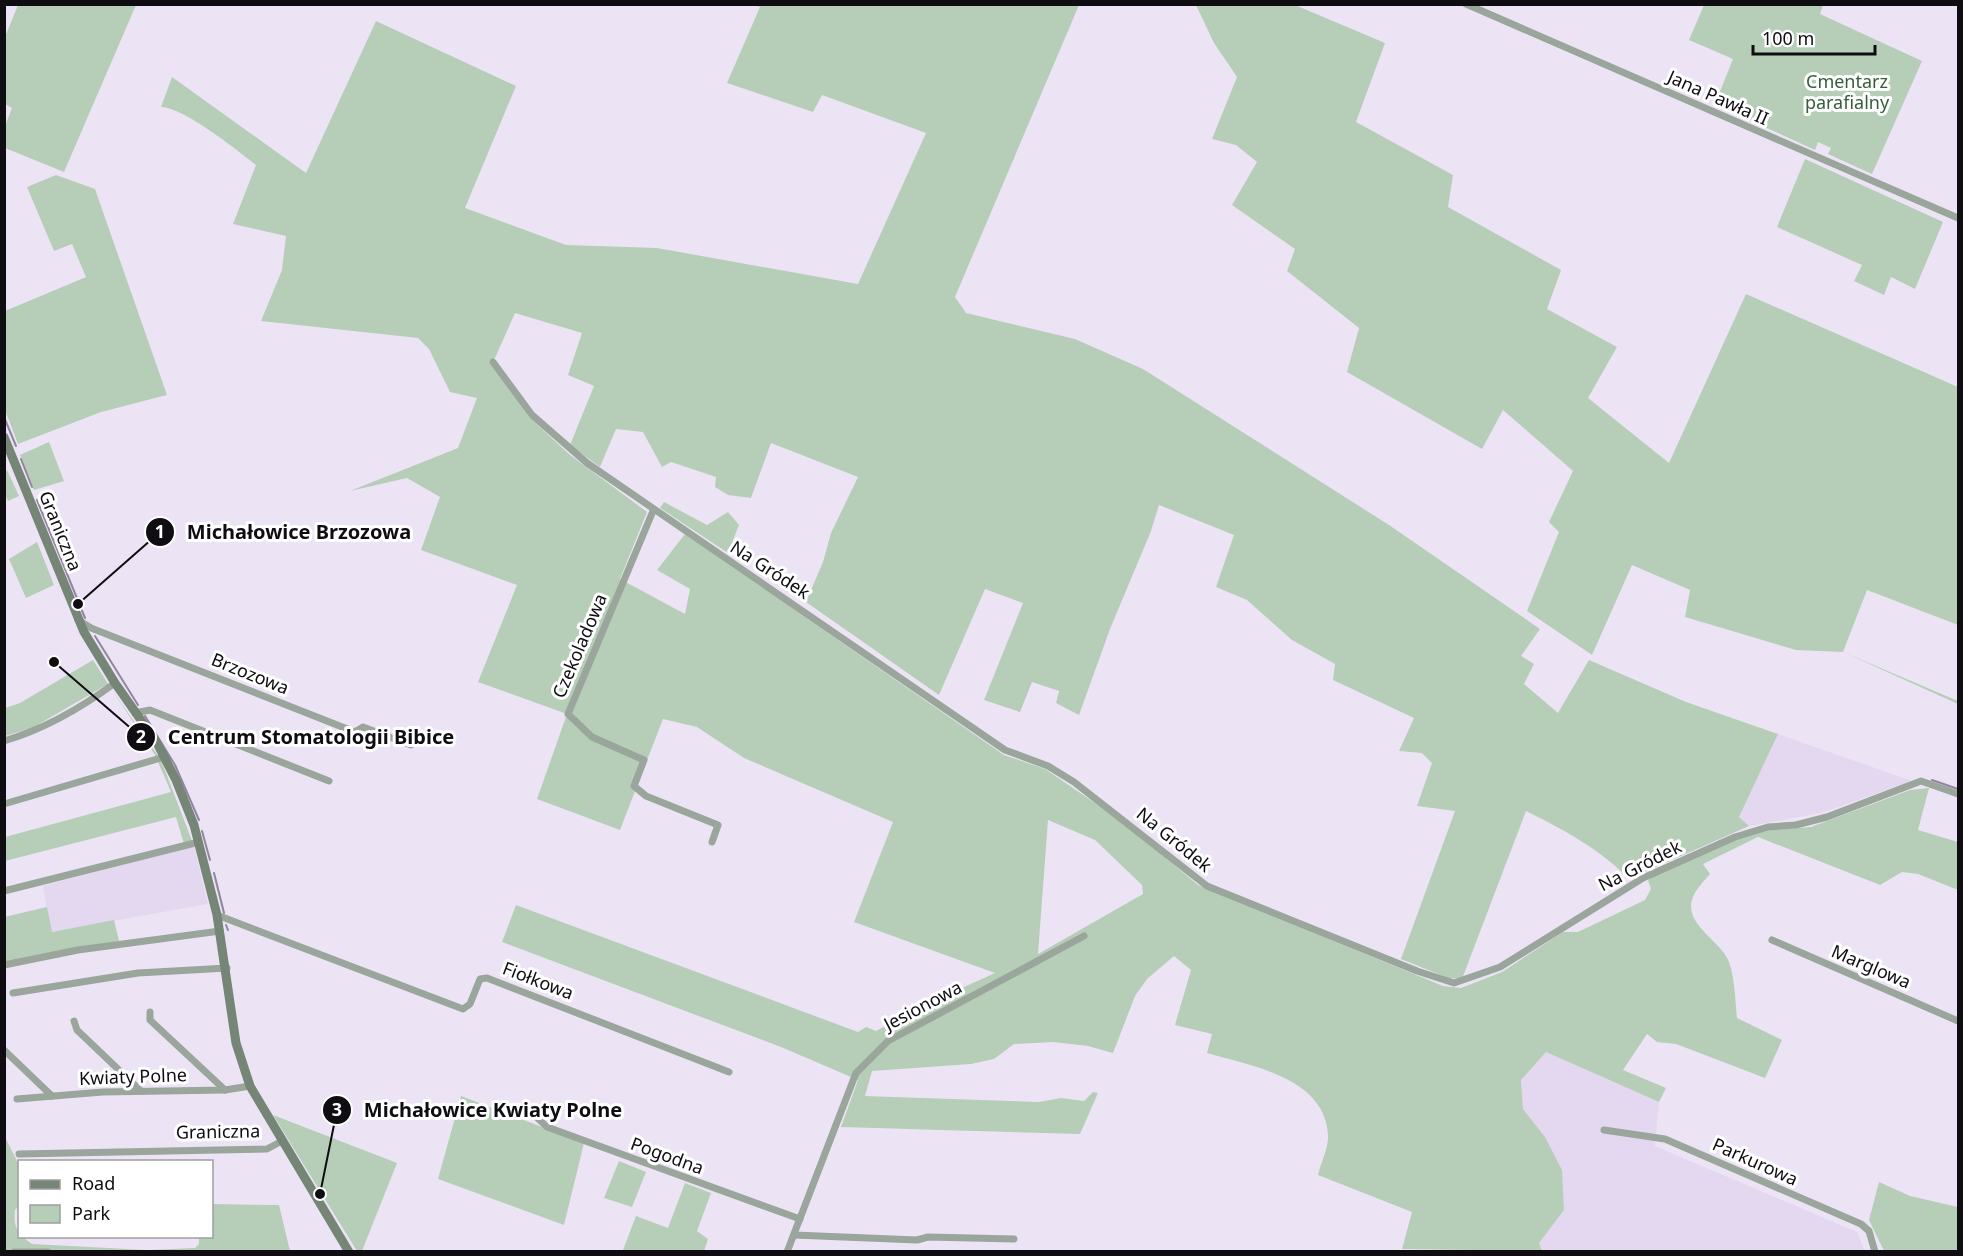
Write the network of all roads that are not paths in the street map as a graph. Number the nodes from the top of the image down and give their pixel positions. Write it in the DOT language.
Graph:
graph roads {
  1 [pos="1466,4"];
  2 [pos="1959,219"];
  3 [pos="493,362"];
  4 [pos="4,436"];
  5 [pos="653,511"];
  6 [pos="78,620"];
  7 [pos="115,683"];
  8 [pos="135,713"];
  9 [pos="4,741"];
  10 [pos="411,745"];
  11 [pos="164,757"];
  12 [pos="329,781"];
  13 [pos="1959,794"];
  14 [pos="4,804"];
  15 [pos="199,842"];
  16 [pos="712,842"];
  17 [pos="4,891"];
  18 [pos="218,915"];
  19 [pos="220,931"];
  20 [pos="1084,936"];
  21 [pos="1772,940"];
  22 [pos="4,965"];
  23 [pos="227,968"];
  24 [pos="13,993"];
  25 [pos="150,1012"];
  26 [pos="74,1021"];
  27 [pos="1959,1021"];
  28 [pos="4,1050"];
  29 [pos="729,1072"];
  30 [pos="250,1086"];
  31 [pos="225,1090"];
  32 [pos="141,1091"];
  33 [pos="52,1096"];
  34 [pos="17,1099"];
  35 [pos="529,1110"];
  36 [pos="1604,1130"];
  37 [pos="282,1141"];
  38 [pos="19,1154"];
  39 [pos="800,1219"];
  40 [pos="794,1235"];
  41 [pos="1014,1239"];
  42 [pos="14,1251"];
  43 [pos="48,1251"];
  44 [pos="349,1251"];
  45 [pos="787,1251"];
  46 [pos="1875,1251"];
  1 -- 2 [label="street, Jana Pawła II"];
  3 -- 5 [label="street, Na Gródek"];
  4 -- 6 [label="street, Graniczna"];
  5 -- 13 [label="street, Na Gródek"];
  5 -- 16 [label="street, Czekoladowa"];
  6 -- 7 [label="street, Graniczna"];
  6 -- 10 [label="street, Brzozowa"];
  7 -- 8 [label="street, Graniczna"];
  7 -- 9 [label="street"];
  8 -- 11 [label="street, Graniczna"];
  8 -- 12 [label="street"];
  11 -- 14 [label="street"];
  11 -- 15 [label="street, Graniczna"];
  15 -- 17 [label="street"];
  15 -- 18 [label="street, Graniczna"];
  18 -- 19 [label="street, Graniczna"];
  18 -- 29 [label="street, Fiołkowa"];
  19 -- 22 [label="street"];
  19 -- 23 [label="street, Graniczna"];
  20 -- 39 [label="street, Jesionowa"];
  21 -- 27 [label="street, Marglowa"];
  23 -- 24 [label="street"];
  23 -- 30 [label="street, Graniczna"];
  25 -- 31 [label="street"];
  26 -- 32 [label="street"];
  28 -- 33 [label="street"];
  30 -- 31 [label="street, Kwiaty Polne"];
  30 -- 37 [label="street, Graniczna"];
  31 -- 32 [label="street, Kwiaty Polne"];
  32 -- 33 [label="street, Kwiaty Polne"];
  33 -- 34 [label="street, Kwiaty Polne"];
  35 -- 39 [label="street, Pogodna"];
  36 -- 46 [label="street, Parkurowa"];
  37 -- 38 [label="street, Graniczna"];
  37 -- 44 [label="street"];
  39 -- 40 [label="street, Jesionowa"];
  40 -- 41 [label="street"];
  40 -- 45 [label="street, Jesionowa"];
  42 -- 43 [label="street"];
}
